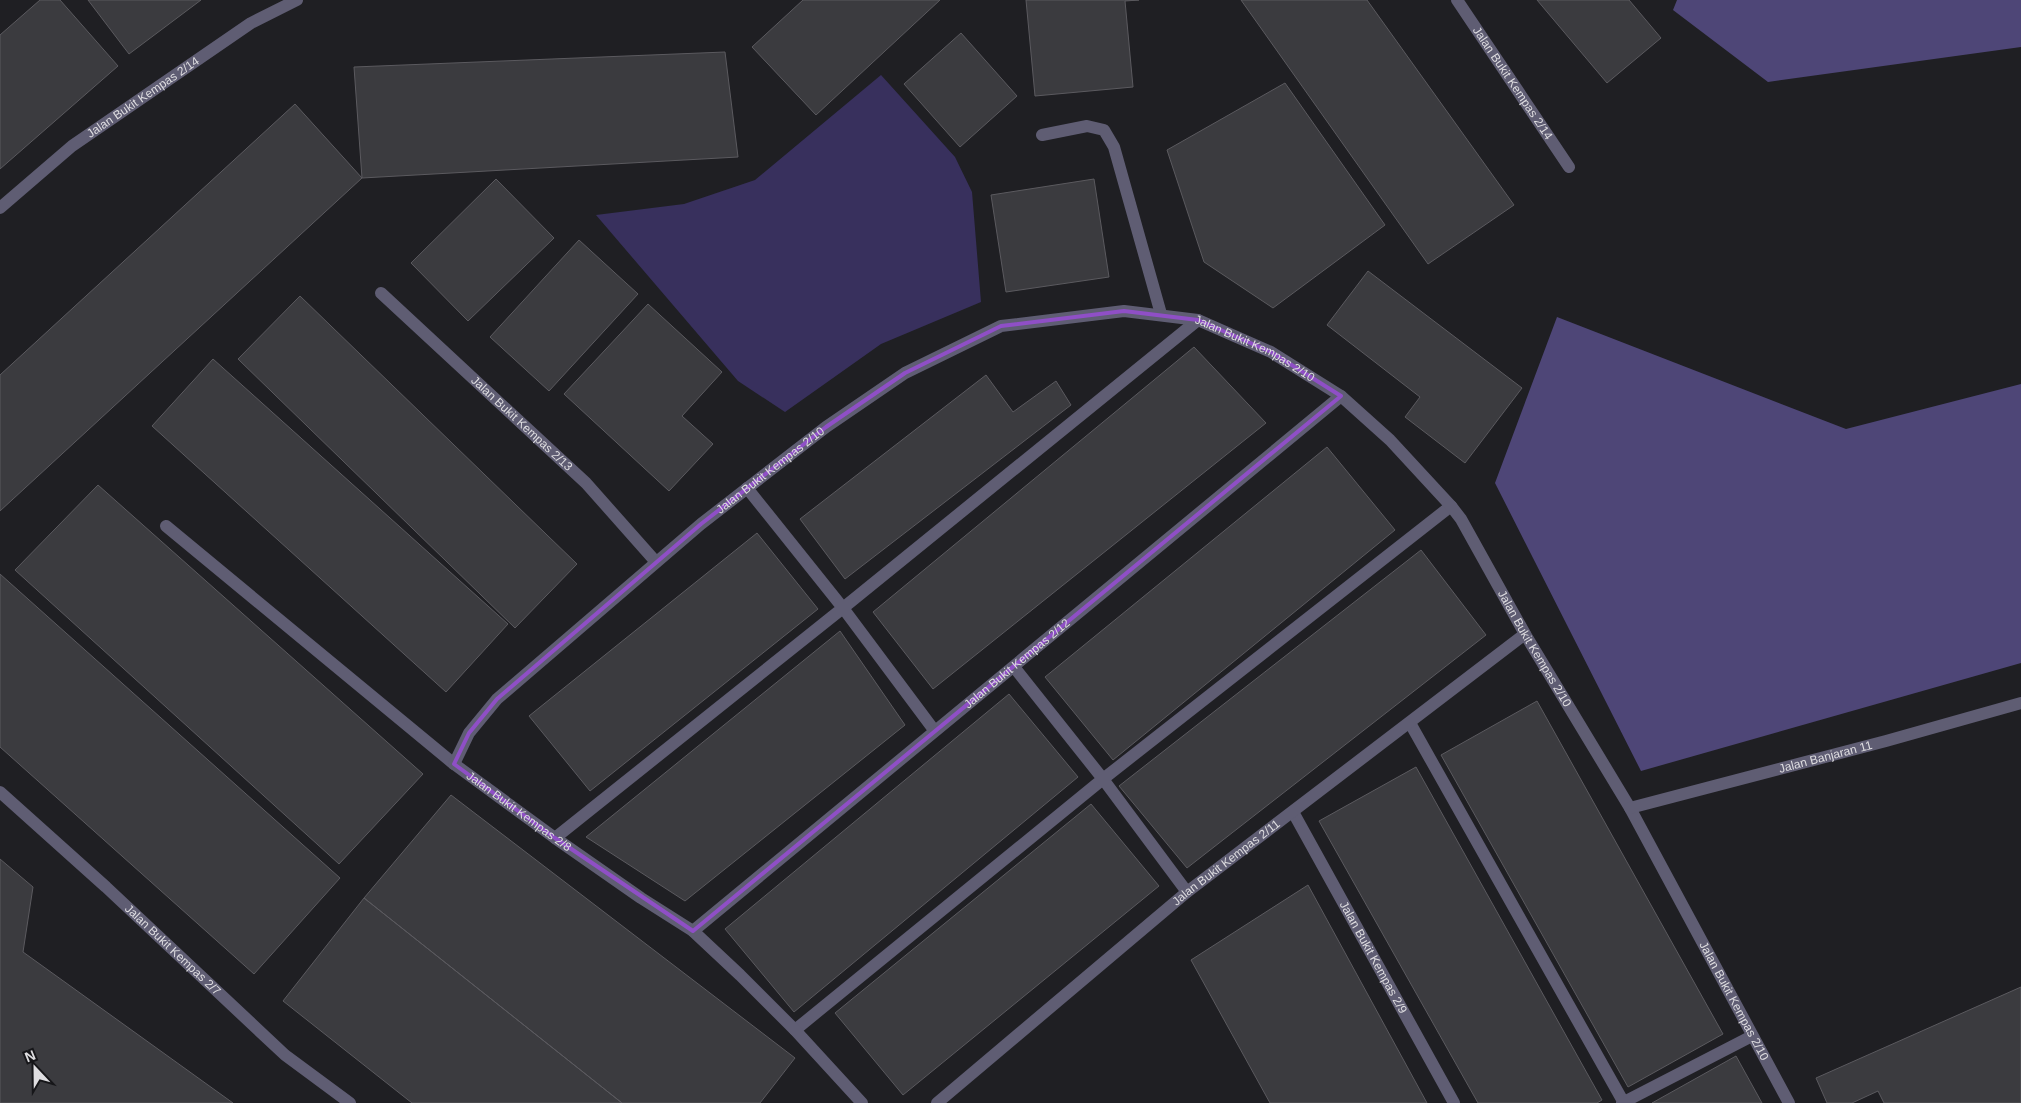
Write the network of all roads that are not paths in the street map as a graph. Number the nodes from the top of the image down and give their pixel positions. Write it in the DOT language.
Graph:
graph roads {
  1 [pos="297,0"];
  2 [pos="1457,0"];
  3 [pos="1042,136"];
  4 [pos="1569,167"];
  5 [pos="0,208"];
  6 [pos="381,294"];
  7 [pos="1161,314"];
  8 [pos="1198,320"];
  9 [pos="1341,396"];
  10 [pos="746,488"];
  11 [pos="1451,506"];
  12 [pos="166,526"];
  13 [pos="656,562"];
  14 [pos="843,608"];
  15 [pos="1525,634"];
  16 [pos="1014,667"];
  17 [pos="2021,702"];
  18 [pos="1410,723"];
  19 [pos="934,730"];
  20 [pos="454,764"];
  21 [pos="1103,779"];
  22 [pos="0,792"];
  23 [pos="1630,808"];
  24 [pos="1293,812"];
  25 [pos="555,838"];
  26 [pos="1188,892"];
  27 [pos="693,931"];
  28 [pos="795,1030"];
  29 [pos="1752,1036"];
  30 [pos="350,1103"];
  31 [pos="862,1103"];
  32 [pos="936,1103"];
  33 [pos="1454,1103"];
  34 [pos="1623,1103"];
  35 [pos="1789,1103"];
  1 -- 5 [label="street, Jalan Bukit Kempas 2/14"];
  2 -- 4 [label="street, Jalan Bukit Kempas 2/14"];
  3 -- 7 [label="street"];
  6 -- 13 [label="street, Jalan Bukit Kempas 2/13"];
  7 -- 8 [label="street, Jalan Bukit Kempas 2/10"];
  7 -- 10 [label="street, Jalan Bukit Kempas 2/10"];
  8 -- 9 [label="street, Jalan Bukit Kempas 2/10"];
  8 -- 14 [label="street"];
  9 -- 11 [label="street, Jalan Bukit Kempas 2/10"];
  9 -- 16 [label="street, Jalan Bukit Kempas 2/12"];
  10 -- 13 [label="street, Jalan Bukit Kempas 2/10"];
  10 -- 14 [label="street"];
  11 -- 15 [label="street, Jalan Bukit Kempas 2/10"];
  11 -- 21 [label="street"];
  12 -- 20 [label="street, Jalan Bukit Kempas 2/8"];
  13 -- 20 [label="street, Jalan Bukit Kempas 2/10"];
  14 -- 19 [label="street"];
  14 -- 25 [label="street"];
  15 -- 18 [label="street, Jalan Bukit Kempas 2/11"];
  15 -- 23 [label="street, Jalan Bukit Kempas 2/10"];
  16 -- 19 [label="street, Jalan Bukit Kempas 2/12"];
  16 -- 21 [label="street"];
  17 -- 23 [label="street, Jalan Banjaran 11"];
  18 -- 24 [label="street, Jalan Bukit Kempas 2/11"];
  18 -- 34 [label="street"];
  19 -- 27 [label="street, Jalan Bukit Kempas 2/12"];
  20 -- 25 [label="street, Jalan Bukit Kempas 2/8"];
  21 -- 26 [label="street"];
  21 -- 28 [label="street"];
  22 -- 30 [label="street, Jalan Bukit Kempas 2/7"];
  23 -- 29 [label="street, Jalan Bukit Kempas 2/10"];
  24 -- 26 [label="street, Jalan Bukit Kempas 2/11"];
  24 -- 33 [label="street, Jalan Bukit Kempas 2/9"];
  25 -- 27 [label="street, Jalan Bukit Kempas 2/8"];
  26 -- 32 [label="street, Jalan Bukit Kempas 2/11"];
  27 -- 28 [label="street, Jalan Bukit Kempas 2/8"];
  28 -- 31 [label="street, Jalan Bukit Kempas 2/8"];
  29 -- 34 [label="street"];
  29 -- 35 [label="street, Jalan Bukit Kempas 2/10"];
}
